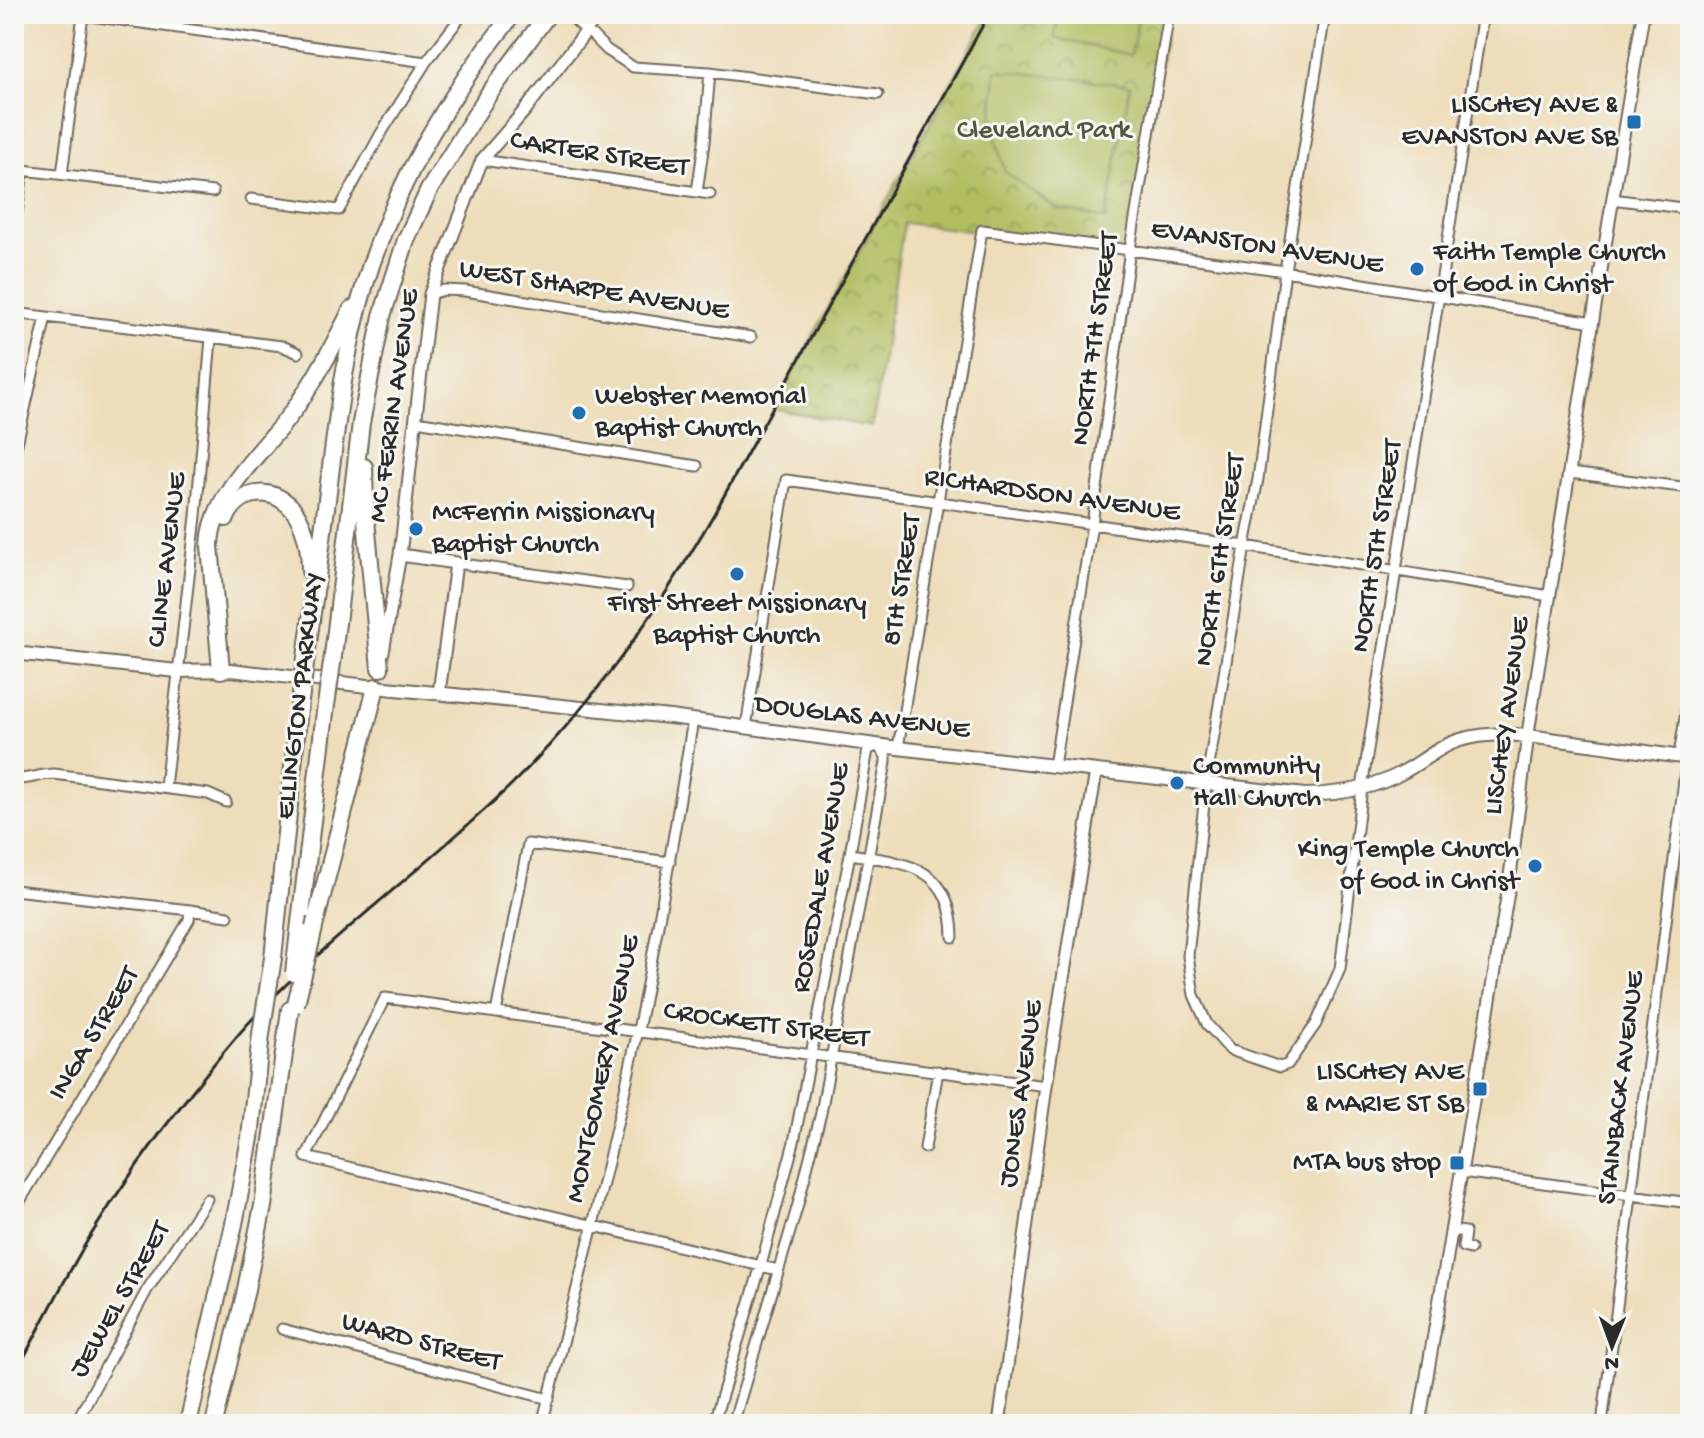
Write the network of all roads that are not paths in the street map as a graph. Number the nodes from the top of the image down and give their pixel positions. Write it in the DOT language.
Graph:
graph roads {
  1 [pos="76,14"];
  2 [pos="463,14"];
  3 [pos="513,14"];
  4 [pos="570,14"];
  5 [pos="603,14"];
  6 [pos="1169,14"];
  7 [pos="1325,14"];
  8 [pos="1483,14"];
  9 [pos="1643,14"];
  10 [pos="83,15"];
  11 [pos="545,17"];
  12 [pos="587,30"];
  13 [pos="426,62"];
  14 [pos="710,72"];
  15 [pos="878,94"];
  16 [pos="482,160"];
  17 [pos="19,169"];
  18 [pos="62,174"];
  19 [pos="213,192"];
  20 [pos="697,192"];
  21 [pos="710,194"];
  22 [pos="251,199"];
  23 [pos="1612,199"];
  24 [pos="1690,209"];
  25 [pos="982,230"];
  26 [pos="14,234"];
  27 [pos="1130,249"];
  28 [pos="1285,271"];
  29 [pos="364,286"];
  30 [pos="430,294"];
  31 [pos="1440,297"];
  32 [pos="14,313"];
  33 [pos="46,317"];
  34 [pos="1593,322"];
  35 [pos="751,337"];
  36 [pos="211,338"];
  37 [pos="298,353"];
  38 [pos="416,421"];
  39 [pos="361,423"];
  40 [pos="14,457"];
  41 [pos="697,466"];
  42 [pos="1570,473"];
  43 [pos="1690,488"];
  44 [pos="938,502"];
  45 [pos="1092,524"];
  46 [pos="1245,546"];
  47 [pos="400,555"];
  48 [pos="456,563"];
  49 [pos="1397,570"];
  50 [pos="627,587"];
  51 [pos="1550,596"];
  52 [pos="310,625"];
  53 [pos="14,653"];
  54 [pos="380,668"];
  55 [pos="226,670"];
  56 [pos="177,671"];
  57 [pos="1690,686"];
  58 [pos="376,687"];
  59 [pos="439,693"];
  60 [pos="693,720"];
  61 [pos="746,727"];
  62 [pos="1528,736"];
  63 [pos="877,745"];
  64 [pos="898,748"];
  65 [pos="1685,757"];
  66 [pos="1054,766"];
  67 [pos="1096,771"];
  68 [pos="14,779"];
  69 [pos="1206,784"];
  70 [pos="165,787"];
  71 [pos="1362,788"];
  72 [pos="226,802"];
  73 [pos="850,854"];
  74 [pos="869,857"];
  75 [pos="670,862"];
  76 [pos="14,890"];
  77 [pos="189,915"];
  78 [pos="228,916"];
  79 [pos="953,937"];
  80 [pos="293,1007"];
  81 [pos="496,1013"];
  82 [pos="637,1031"];
  83 [pos="811,1055"];
  84 [pos="831,1058"];
  85 [pos="1280,1067"];
  86 [pos="938,1071"];
  87 [pos="1046,1086"];
  88 [pos="925,1148"];
  89 [pos="1461,1172"];
  90 [pos="1631,1194"];
  91 [pos="207,1199"];
  92 [pos="1690,1203"];
  93 [pos="14,1211"];
  94 [pos="593,1224"];
  95 [pos="1451,1230"];
  96 [pos="1470,1237"];
  97 [pos="761,1265"];
  98 [pos="778,1270"];
  99 [pos="282,1329"];
  100 [pos="549,1399"];
  101 [pos="78,1423"];
  102 [pos="188,1424"];
  103 [pos="214,1424"];
  104 [pos="542,1424"];
  105 [pos="718,1424"];
  106 [pos="733,1424"];
  107 [pos="999,1424"];
  108 [pos="1419,1424"];
  109 [pos="1602,1424"];
  1 -- 10 [label="street"];
  2 -- 13 [label="street"];
  3 -- 29 [label="highway, ELLINGTON PARKWAY"];
  4 -- 12 [label="street"];
  5 -- 12 [label="street"];
  6 -- 27 [label="street, NORTH 7TH STREET"];
  7 -- 28 [label="street, NORTH 6TH STREET"];
  8 -- 31 [label="street, NORTH 5TH STREET"];
  9 -- 23 [label="street, LISCHEY AVENUE"];
  10 -- 13 [label="street"];
  10 -- 18 [label="street"];
  11 -- 39 [label="highway, ELLINGTON PARKWAY"];
  12 -- 14 [label="street"];
  12 -- 16 [label="street, MC FERRIN AVENUE"];
  13 -- 22 [label="street"];
  14 -- 15 [label="street"];
  14 -- 20 [label="street"];
  16 -- 20 [label="street, CARTER STREET"];
  16 -- 30 [label="street, MC FERRIN AVENUE"];
  17 -- 18 [label="street"];
  17 -- 26 [label="street"];
  18 -- 19 [label="street"];
  20 -- 21 [label="street, CARTER STREET"];
  23 -- 24 [label="street"];
  23 -- 34 [label="street, LISCHEY AVENUE"];
  25 -- 27 [label="street, EVANSTON AVENUE"];
  25 -- 44 [label="street, 8TH STREET"];
  27 -- 28 [label="street, EVANSTON AVENUE"];
  27 -- 45 [label="street, NORTH 7TH STREET"];
  28 -- 31 [label="street, EVANSTON AVENUE"];
  28 -- 46 [label="street, NORTH 6TH STREET"];
  29 -- 52 [label="highway, ELLINGTON PARKWAY"];
  29 -- 55 [label="highway"];
  30 -- 35 [label="street, WEST SHARPE AVENUE"];
  30 -- 38 [label="street, MC FERRIN AVENUE"];
  31 -- 34 [label="street, EVANSTON AVENUE"];
  31 -- 49 [label="street, NORTH 5TH STREET"];
  32 -- 33 [label="street"];
  33 -- 36 [label="street"];
  33 -- 40 [label="street"];
  34 -- 42 [label="street, LISCHEY AVENUE"];
  36 -- 37 [label="street"];
  36 -- 56 [label="street, CLINE AVENUE"];
  38 -- 41 [label="street"];
  38 -- 47 [label="street, MC FERRIN AVENUE"];
  39 -- 54 [label="highway"];
  39 -- 80 [label="highway, ELLINGTON PARKWAY, bridge"];
  42 -- 43 [label="street"];
  42 -- 51 [label="street, LISCHEY AVENUE"];
  44 -- 45 [label="street, RICHARDSON AVENUE"];
  44 -- 61 [label="street, RICHARDSON AVENUE"];
  44 -- 64 [label="street, 8TH STREET"];
  45 -- 46 [label="street, RICHARDSON AVENUE"];
  45 -- 66 [label="street, NORTH 7TH STREET"];
  46 -- 49 [label="street, RICHARDSON AVENUE"];
  46 -- 69 [label="street, NORTH 6TH STREET"];
  47 -- 48 [label="street"];
  47 -- 54 [label="street, MC FERRIN AVENUE"];
  48 -- 50 [label="street"];
  48 -- 59 [label="street"];
  49 -- 51 [label="street, RICHARDSON AVENUE"];
  49 -- 71 [label="street, NORTH 5TH STREET"];
  51 -- 62 [label="street, LISCHEY AVENUE"];
  52 -- 55 [label="highway"];
  52 -- 102 [label="highway, ELLINGTON PARKWAY, bridge"];
  53 -- 56 [label="main road, DOUGLAS AVENUE"];
  54 -- 58 [label="main road, MC FERRIN AVENUE"];
  55 -- 56 [label="main road, DOUGLAS AVENUE"];
  55 -- 58 [label="main road, DOUGLAS AVENUE"];
  56 -- 70 [label="street, CLINE AVENUE"];
  57 -- 65 [label="street, STAINBACK AVENUE"];
  58 -- 59 [label="main road, DOUGLAS AVENUE"];
  58 -- 80 [label="highway, bridge"];
  59 -- 60 [label="main road, DOUGLAS AVENUE"];
  60 -- 61 [label="main road, DOUGLAS AVENUE"];
  60 -- 75 [label="street, MONTGOMERY AVENUE"];
  61 -- 63 [label="main road, DOUGLAS AVENUE"];
  62 -- 65 [label="main road, DOUGLAS AVENUE"];
  62 -- 71 [label="main road, DOUGLAS AVENUE"];
  62 -- 89 [label="street, LISCHEY AVENUE"];
  63 -- 64 [label="main road, DOUGLAS AVENUE"];
  63 -- 73 [label="street, ROSEDALE AVENUE"];
  63 -- 74 [label="street, ROSEDALE AVENUE"];
  64 -- 66 [label="main road, DOUGLAS AVENUE"];
  65 -- 90 [label="street, STAINBACK AVENUE"];
  66 -- 67 [label="main road, DOUGLAS AVENUE"];
  67 -- 69 [label="main road, DOUGLAS AVENUE"];
  67 -- 87 [label="street, JONES AVENUE"];
  68 -- 70 [label="street"];
  69 -- 71 [label="main road, DOUGLAS AVENUE"];
  69 -- 85 [label="street, NORTH 6TH STREET"];
  70 -- 72 [label="street"];
  71 -- 85 [label="street, NORTH 5TH STREET"];
  73 -- 74 [label="street"];
  73 -- 83 [label="street, ROSEDALE AVENUE"];
  74 -- 79 [label="street"];
  74 -- 84 [label="street, ROSEDALE AVENUE"];
  75 -- 81 [label="street"];
  75 -- 82 [label="street, MONTGOMERY AVENUE"];
  76 -- 77 [label="street"];
  77 -- 78 [label="street"];
  77 -- 93 [label="street, INGA STREET"];
  80 -- 103 [label="highway"];
  81 -- 82 [label="street, CROCKETT STREET"];
  81 -- 94 [label="street, CROCKETT STREET"];
  82 -- 83 [label="street, CROCKETT STREET"];
  82 -- 94 [label="street, MONTGOMERY AVENUE"];
  83 -- 84 [label="street, CROCKETT STREET"];
  83 -- 97 [label="street, ROSEDALE AVENUE"];
  84 -- 86 [label="street, CROCKETT STREET"];
  84 -- 98 [label="street, ROSEDALE AVENUE"];
  86 -- 87 [label="street, CROCKETT STREET"];
  86 -- 88 [label="street"];
  87 -- 107 [label="street, JONES AVENUE"];
  89 -- 90 [label="street"];
  89 -- 95 [label="street, LISCHEY AVENUE"];
  90 -- 92 [label="street"];
  90 -- 109 [label="street, STAINBACK AVENUE"];
  91 -- 101 [label="street, JEWEL STREET"];
  94 -- 97 [label="street"];
  94 -- 100 [label="street, MONTGOMERY AVENUE"];
  95 -- 96 [label="street"];
  95 -- 108 [label="street, LISCHEY AVENUE"];
  97 -- 98 [label="street"];
  97 -- 105 [label="street, ROSEDALE AVENUE"];
  98 -- 106 [label="street, ROSEDALE AVENUE"];
  99 -- 100 [label="street, WARD STREET"];
  100 -- 104 [label="street, MONTGOMERY AVENUE"];
}
